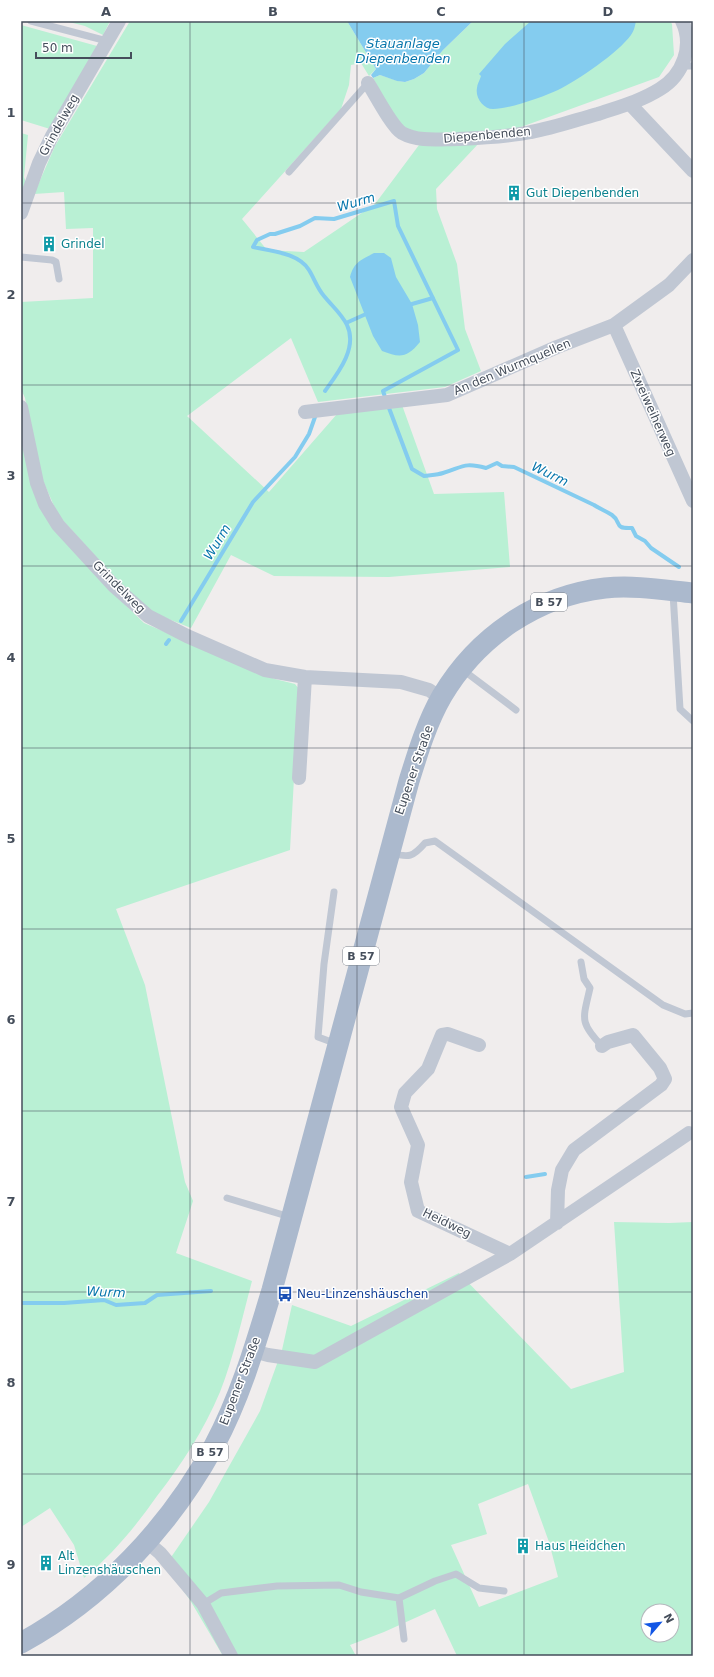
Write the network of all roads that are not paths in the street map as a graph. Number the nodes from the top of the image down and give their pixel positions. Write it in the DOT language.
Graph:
graph roads {
  1 [pos="31,21"];
  2 [pos="119,21"];
  3 [pos="682,21"];
  4 [pos="107,42"];
  5 [pos="687,66"];
  6 [pos="368,83"];
  7 [pos="630,104"];
  8 [pos="693,171"];
  9 [pos="289,172"];
  10 [pos="21,213"];
  11 [pos="21,257"];
  12 [pos="693,260"];
  13 [pos="59,279"];
  14 [pos="614,325"];
  15 [pos="21,408"];
  16 [pos="305,412"];
  17 [pos="693,501"];
  18 [pos="683,592"];
  19 [pos="461,669"];
  20 [pos="306,677"];
  21 [pos="442,698"];
  22 [pos="516,710"];
  23 [pos="693,721"];
  24 [pos="299,778"];
  25 [pos="389,853"];
  26 [pos="334,892"];
  27 [pos="580,962"];
  28 [pos="693,1013"];
  29 [pos="338,1044"];
  30 [pos="479,1045"];
  31 [pos="602,1046"];
  32 [pos="689,1133"];
  33 [pos="227,1198"];
  34 [pos="292,1218"];
  35 [pos="557,1223"];
  36 [pos="510,1254"];
  37 [pos="253,1351"];
  38 [pos="147,1542"];
  39 [pos="504,1591"];
  40 [pos="399,1598"];
  41 [pos="203,1604"];
  42 [pos="404,1639"];
  43 [pos="21,1643"];
  44 [pos="231,1656"];
  1 -- 4 [label="lane"];
  2 -- 4 [label="street, Grindelweg"];
  3 -- 5 [label="street, Diepenbenden"];
  4 -- 10 [label="street, Grindelweg"];
  5 -- 7 [label="street, Diepenbenden"];
  6 -- 7 [label="street, Diepenbenden"];
  6 -- 9 [label="lane"];
  7 -- 8 [label="street"];
  11 -- 13 [label="lane"];
  12 -- 14 [label="street, An den Wurmquellen"];
  14 -- 16 [label="street, An den Wurmquellen"];
  14 -- 17 [label="street, Zweiweiherweg"];
  15 -- 20 [label="street, Grindelweg"];
  18 -- 19 [label="main road, Eupener Straße / B 57"];
  18 -- 23 [label="lane, Eupener Straße"];
  19 -- 21 [label="main road, Eupener Straße / B 57"];
  19 -- 22 [label="lane"];
  20 -- 21 [label="street, Grindelweg"];
  20 -- 24 [label="street"];
  21 -- 25 [label="main road, Eupener Straße / B 57"];
  25 -- 28 [label="lane"];
  25 -- 29 [label="main road, Eupener Straße / B 57"];
  26 -- 29 [label="lane"];
  27 -- 31 [label="lane"];
  29 -- 34 [label="main road, Eupener Straße / B 57"];
  30 -- 36 [label="street, Heidweg"];
  31 -- 35 [label="street"];
  32 -- 35 [label="street"];
  33 -- 34 [label="lane"];
  34 -- 37 [label="main road, Eupener Straße / B 57"];
  35 -- 36 [label="street"];
  36 -- 37 [label="street"];
  37 -- 38 [label="main road, Eupener Straße / B 57"];
  38 -- 41 [label="street"];
  38 -- 43 [label="main road, Eupener Straße / B 57"];
  39 -- 40 [label="lane"];
  40 -- 41 [label="lane"];
  40 -- 42 [label="lane"];
  41 -- 44 [label="street"];
}
